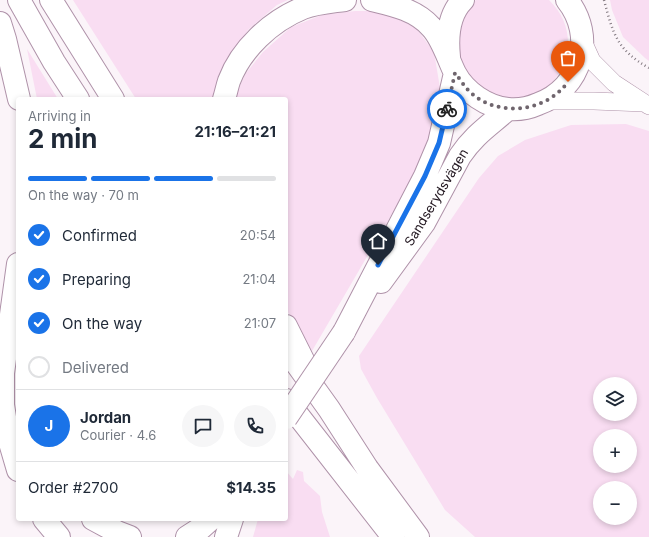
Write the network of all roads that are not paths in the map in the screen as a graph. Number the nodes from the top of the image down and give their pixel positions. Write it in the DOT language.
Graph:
graph roads {
  1 [pos="19,0"];
  2 [pos="50,0"];
  3 [pos="345,0"];
  4 [pos="372,0"];
  5 [pos="463,0"];
  6 [pos="571,3"];
  7 [pos="0,23"];
  8 [pos="582,39"];
  9 [pos="452,66"];
  10 [pos="19,97"];
  11 [pos="77,97"];
  12 [pos="112,97"];
  13 [pos="225,97"];
  14 [pos="548,101"];
  15 [pos="647,105"];
  16 [pos="508,109"];
  17 [pos="16,279"];
  18 [pos="288,330"];
  19 [pos="344,332"];
  20 [pos="288,352"];
  21 [pos="288,403"];
  22 [pos="329,409"];
  23 [pos="288,415"];
  24 [pos="16,463"];
  25 [pos="35,521"];
  26 [pos="46,521"];
  27 [pos="97,521"];
  28 [pos="209,521"];
  29 [pos="231,521"];
  30 [pos="39,537"];
  31 [pos="58,537"];
  32 [pos="130,537"];
  33 [pos="187,537"];
  34 [pos="226,537"];
  35 [pos="393,537"];
  36 [pos="418,537"];
  1 -- 11 [label="highway"];
  2 -- 12 [label="highway"];
  3 -- 13 [label="highway"];
  4 -- 9 [label="highway"];
  5 -- 9 [label="highway, Sandserydsvägen"];
  6 -- 8 [label="highway"];
  7 -- 10 [label="highway"];
  8 -- 14 [label="highway"];
  8 -- 15 [label="street"];
  9 -- 16 [label="highway"];
  9 -- 19 [label="highway, Sandserydsvägen"];
  14 -- 15 [label="street"];
  14 -- 16 [label="highway"];
  16 -- 19 [label="highway, Sandserydsvägen"];
  17 -- 24 [label="highway"];
  18 -- 22 [label="highway"];
  19 -- 23 [label="highway, Sandserydsvägen, bridge"];
  20 -- 22 [label="highway"];
  21 -- 35 [label="highway"];
  22 -- 36 [label="highway"];
  25 -- 30 [label="highway"];
  26 -- 31 [label="highway"];
  27 -- 32 [label="highway"];
  28 -- 33 [label="highway"];
  29 -- 34 [label="highway"];
}
